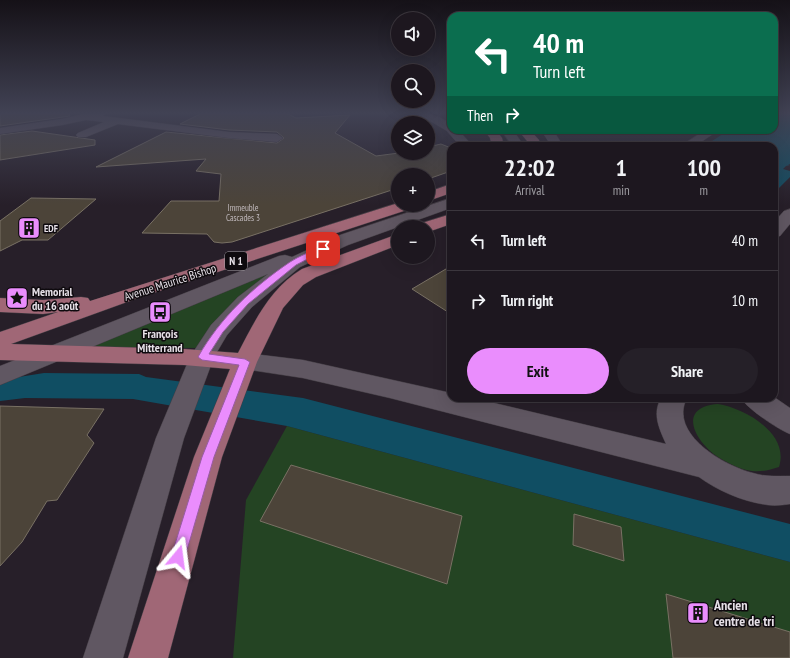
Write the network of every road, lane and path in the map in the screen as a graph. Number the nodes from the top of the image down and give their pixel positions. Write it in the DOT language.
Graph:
graph roads {
  1 [pos="447,190"];
  2 [pos="435,194"];
  3 [pos="447,204"];
  4 [pos="391,210"];
  5 [pos="790,214"];
  6 [pos="447,220"];
  7 [pos="435,225"];
  8 [pos="778,228"];
  9 [pos="346,239"];
  10 [pos="391,242"];
  11 [pos="131,294"];
  12 [pos="0,305"];
  13 [pos="0,340"];
  14 [pos="0,352"];
  15 [pos="49,356"];
  16 [pos="202,357"];
  17 [pos="245,362"];
  18 [pos="0,376"];
  19 [pos="671,402"];
  20 [pos="761,402"];
  21 [pos="790,423"];
  22 [pos="706,466"];
  23 [pos="783,493"];
  24 [pos="103,658"];
  25 [pos="148,658"];
  1 -- 2 [label="main road"];
  3 -- 9 [label="street"];
  4 -- 11 [label="main road, Avenue Maurice Bishop / N 1"];
  5 -- 8 [label="street"];
  6 -- 7 [label="main road"];
  9 -- 15 [label="street"];
  9 -- 16 [label="street"];
  10 -- 17 [label="main road"];
  11 -- 12 [label="main road"];
  11 -- 13 [label="main road, Avenue Maurice Bishop / N 1"];
  14 -- 15 [label="main road"];
  15 -- 16 [label="main road"];
  15 -- 18 [label="street"];
  16 -- 17 [label="main road"];
  16 -- 24 [label="street"];
  17 -- 22 [label="street"];
  17 -- 25 [label="main road"];
  19 -- 22 [label="street"];
  20 -- 21 [label="street"];
  22 -- 23 [label="street"];
}
